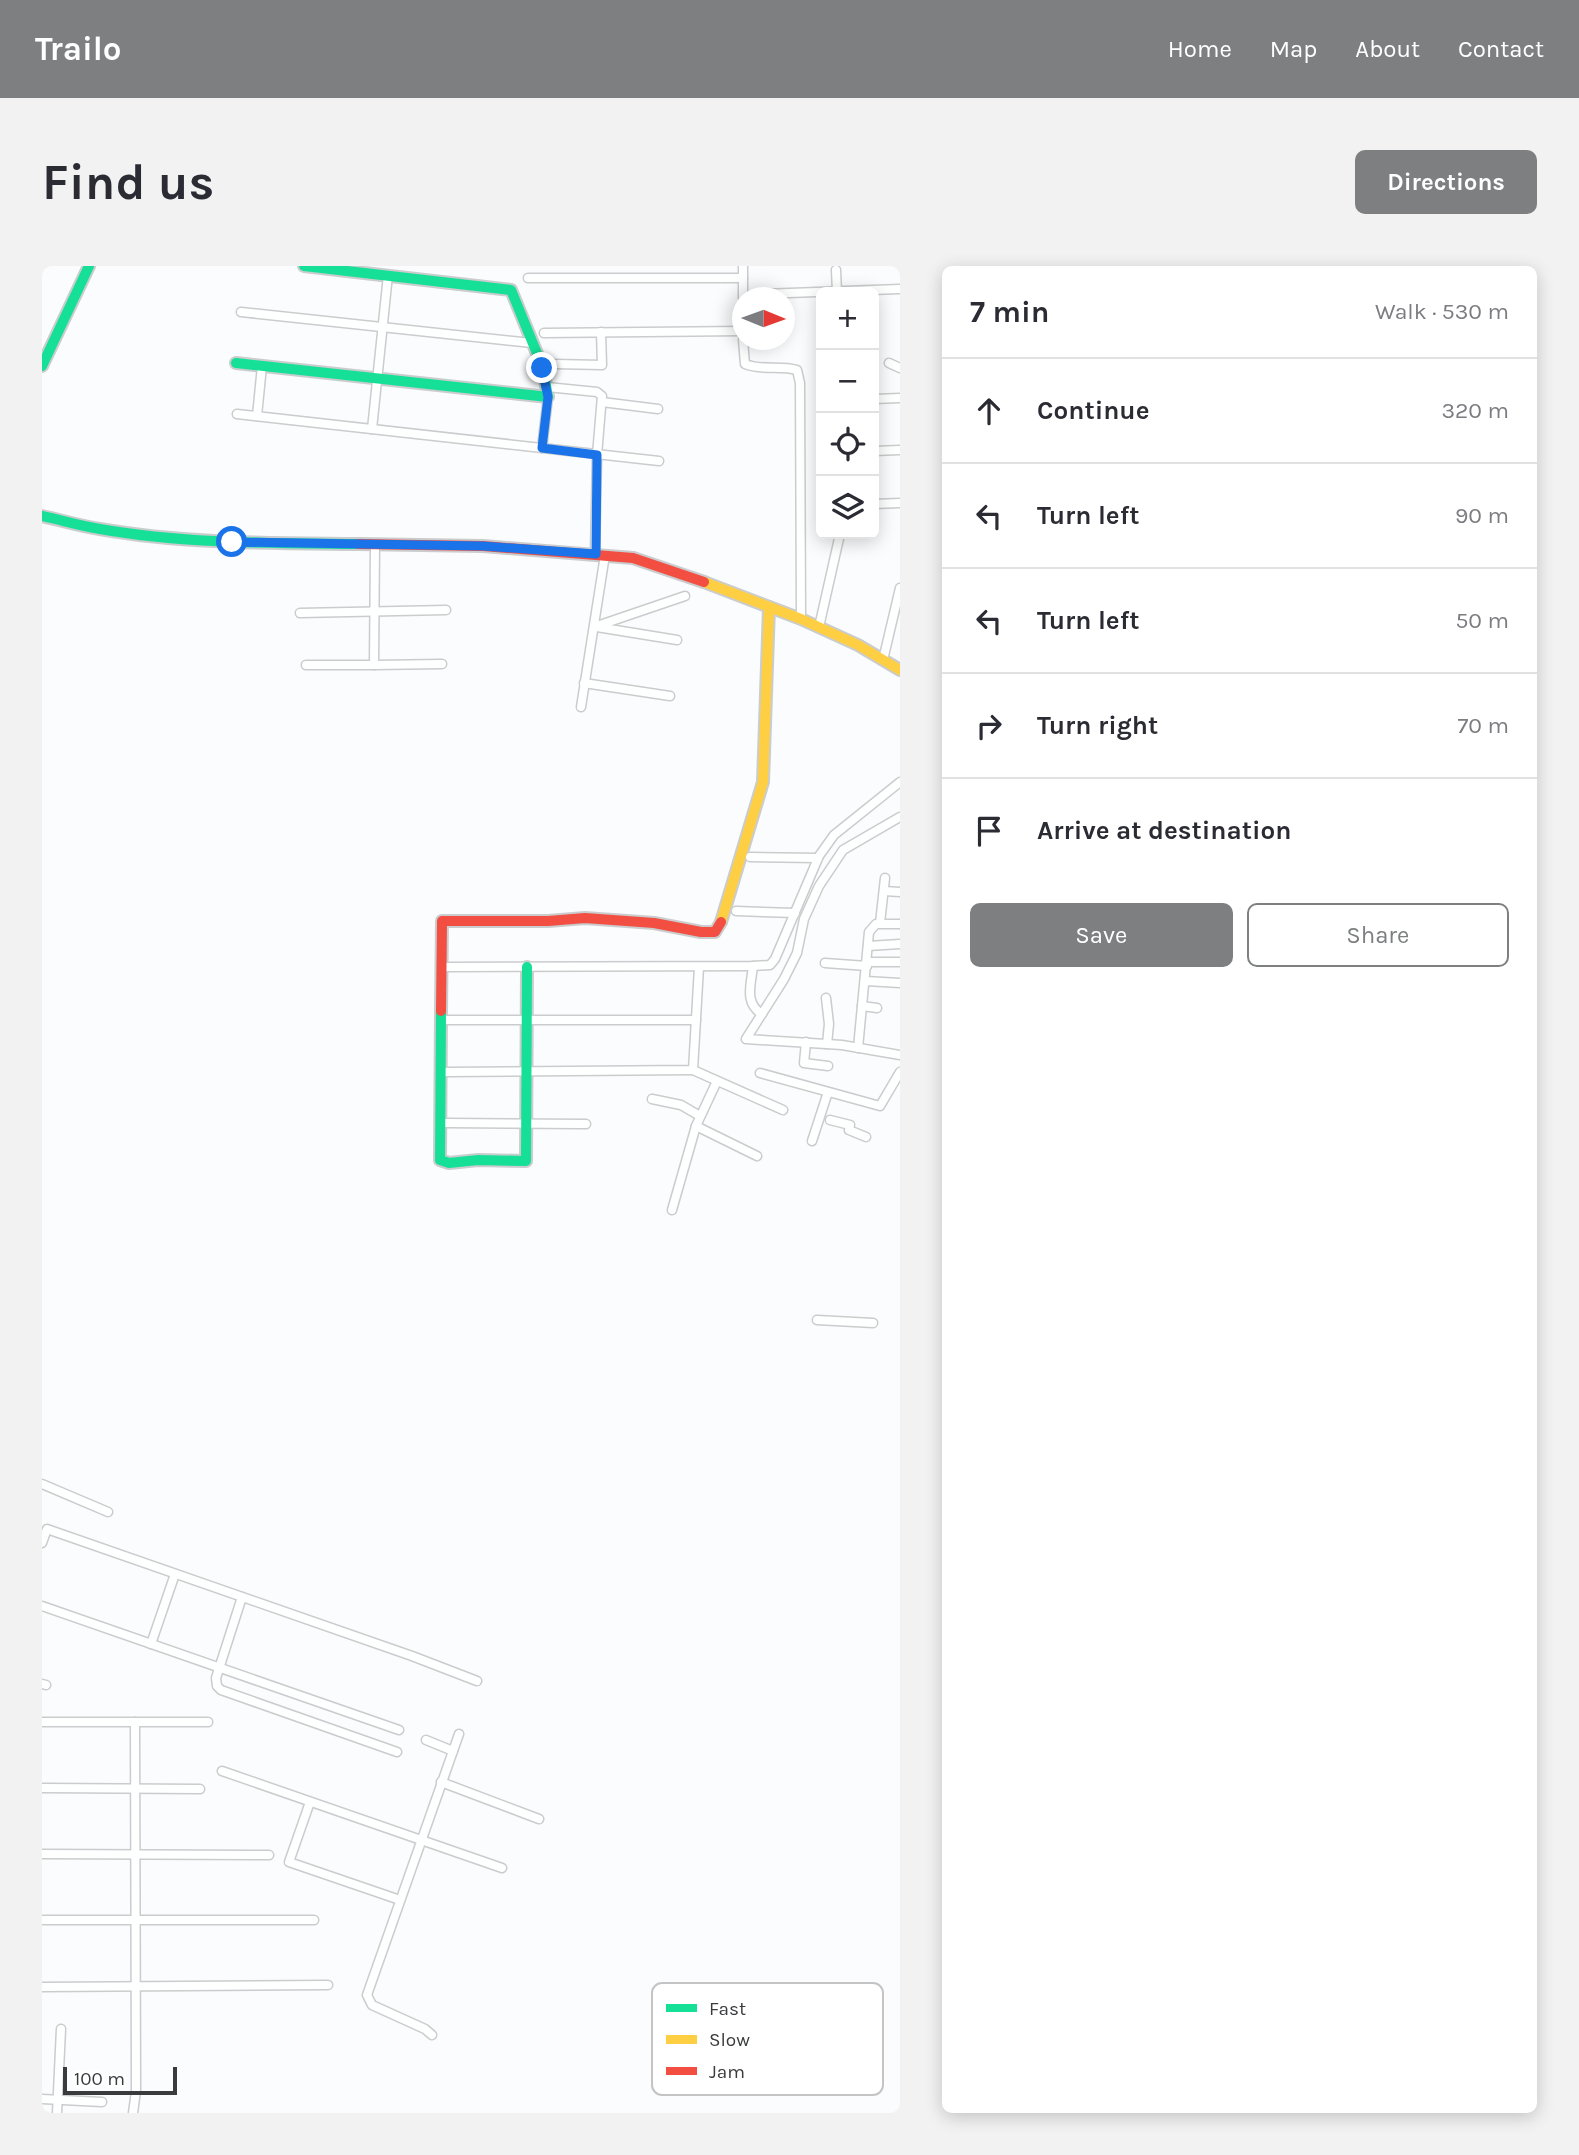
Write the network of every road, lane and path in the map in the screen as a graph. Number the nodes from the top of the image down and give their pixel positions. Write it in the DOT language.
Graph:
graph roads {
  1 [pos="81,266"];
  2 [pos="89,266"];
  3 [pos="304,266"];
  4 [pos="743,266"];
  5 [pos="836,270"];
  6 [pos="388,275"];
  7 [pos="528,278"];
  8 [pos="743,278"];
  9 [pos="743,287"];
  10 [pos="837,287"];
  11 [pos="900,289"];
  12 [pos="879,290"];
  13 [pos="795,293"];
  14 [pos="816,293"];
  15 [pos="241,312"];
  16 [pos="383,326"];
  17 [pos="732,331"];
  18 [pos="601,332"];
  19 [pos="544,333"];
  20 [pos="532,343"];
  21 [pos="744,350"];
  22 [pos="42,351"];
  23 [pos="236,363"];
  24 [pos="889,363"];
  25 [pos="554,364"];
  26 [pos="42,366"];
  27 [pos="262,366"];
  28 [pos="900,369"];
  29 [pos="377,378"];
  30 [pos="547,392"];
  31 [pos="900,398"];
  32 [pos="879,399"];
  33 [pos="602,402"];
  34 [pos="658,409"];
  35 [pos="237,414"];
  36 [pos="257,416"];
  37 [pos="372,429"];
  38 [pos="542,448"];
  39 [pos="900,450"];
  40 [pos="879,451"];
  41 [pos="597,455"];
  42 [pos="659,461"];
  43 [pos="900,503"];
  44 [pos="879,504"];
  45 [pos="42,516"];
  46 [pos="838,539"];
  47 [pos="375,544"];
  48 [pos="600,554"];
  49 [pos="900,588"];
  50 [pos="685,596"];
  51 [pos="769,607"];
  52 [pos="446,610"];
  53 [pos="374,611"];
  54 [pos="300,613"];
  55 [pos="801,619"];
  56 [pos="594,626"];
  57 [pos="819,627"];
  58 [pos="677,640"];
  59 [pos="883,660"];
  60 [pos="442,664"];
  61 [pos="306,665"];
  62 [pos="374,665"];
  63 [pos="900,670"];
  64 [pos="584,683"];
  65 [pos="670,696"];
  66 [pos="581,707"];
  67 [pos="900,782"];
  68 [pos="900,817"];
  69 [pos="750,857"];
  70 [pos="818,858"];
  71 [pos="885,878"];
  72 [pos="884,891"];
  73 [pos="900,892"];
  74 [pos="736,911"];
  75 [pos="795,913"];
  76 [pos="880,923"];
  77 [pos="900,924"];
  78 [pos="900,944"];
  79 [pos="868,946"];
  80 [pos="885,962"];
  81 [pos="900,962"];
  82 [pos="825,963"];
  83 [pos="867,964"];
  84 [pos="753,966"];
  85 [pos="447,967"];
  86 [pos="527,967"];
  87 [pos="699,967"];
  88 [pos="866,981"];
  89 [pos="883,982"];
  90 [pos="900,983"];
  91 [pos="826,998"];
  92 [pos="862,1006"];
  93 [pos="877,1007"];
  94 [pos="762,1014"];
  95 [pos="447,1020"];
  96 [pos="527,1020"];
  97 [pos="696,1020"];
  98 [pos="806,1042"];
  99 [pos="827,1044"];
  100 [pos="859,1048"];
  101 [pos="900,1055"];
  102 [pos="828,1066"];
  103 [pos="693,1070"];
  104 [pos="527,1071"];
  105 [pos="447,1072"];
  106 [pos="900,1072"];
  107 [pos="760,1073"];
  108 [pos="717,1081"];
  109 [pos="898,1082"];
  110 [pos="828,1092"];
  111 [pos="652,1099"];
  112 [pos="783,1110"];
  113 [pos="700,1116"];
  114 [pos="830,1120"];
  115 [pos="447,1123"];
  116 [pos="526,1124"];
  117 [pos="586,1124"];
  118 [pos="696,1125"];
  119 [pos="866,1137"];
  120 [pos="812,1141"];
  121 [pos="757,1156"];
  122 [pos="672,1210"];
  123 [pos="817,1320"];
  124 [pos="873,1323"];
  125 [pos="42,1484"];
  126 [pos="108,1512"];
  127 [pos="44,1529"];
  128 [pos="42,1544"];
  129 [pos="175,1574"];
  130 [pos="242,1597"];
  131 [pos="42,1606"];
  132 [pos="151,1644"];
  133 [pos="220,1668"];
  134 [pos="477,1681"];
  135 [pos="42,1722"];
  136 [pos="135,1722"];
  137 [pos="208,1722"];
  138 [pos="399,1730"];
  139 [pos="459,1734"];
  140 [pos="426,1740"];
  141 [pos="453,1751"];
  142 [pos="397,1752"];
  143 [pos="222,1771"];
  144 [pos="442,1782"];
  145 [pos="42,1788"];
  146 [pos="135,1788"];
  147 [pos="200,1789"];
  148 [pos="310,1802"];
  149 [pos="539,1819"];
  150 [pos="420,1841"];
  151 [pos="42,1854"];
  152 [pos="136,1854"];
  153 [pos="269,1855"];
  154 [pos="502,1868"];
  155 [pos="400,1900"];
  156 [pos="42,1920"];
  157 [pos="136,1920"];
  158 [pos="314,1920"];
  159 [pos="328,1985"];
  160 [pos="136,1986"];
  161 [pos="42,1987"];
  162 [pos="61,2029"];
  163 [pos="432,2035"];
  164 [pos="42,2099"];
  165 [pos="58,2100"];
  166 [pos="102,2102"];
  167 [pos="57,2113"];
  168 [pos="133,2113"];
  1 -- 22 [label="street"];
  2 -- 26 [label="street"];
  3 -- 6 [label="street"];
  4 -- 8 [label="street"];
  5 -- 10 [label="street"];
  6 -- 16 [label="street"];
  6 -- 20 [label="street"];
  7 -- 8 [label="street"];
  8 -- 9 [label="street"];
  11 -- 12 [label="street"];
  13 -- 14 [label="street"];
  15 -- 16 [label="street"];
  16 -- 20 [label="street"];
  16 -- 29 [label="street"];
  17 -- 18 [label="street"];
  18 -- 19 [label="street"];
  18 -- 25 [label="street"];
  20 -- 30 [label="street"];
  21 -- 55 [label="street"];
  23 -- 27 [label="street"];
  24 -- 28 [label="street"];
  27 -- 29 [label="street"];
  27 -- 36 [label="street"];
  29 -- 30 [label="street"];
  29 -- 37 [label="street"];
  30 -- 33 [label="street"];
  30 -- 38 [label="street"];
  31 -- 32 [label="street"];
  33 -- 34 [label="street"];
  33 -- 41 [label="street"];
  35 -- 36 [label="street"];
  36 -- 37 [label="street"];
  37 -- 38 [label="street"];
  38 -- 41 [label="street"];
  39 -- 40 [label="street"];
  41 -- 42 [label="street"];
  41 -- 48 [label="street"];
  43 -- 44 [label="street"];
  45 -- 47 [label="street"];
  46 -- 57 [label="street"];
  47 -- 48 [label="street"];
  47 -- 53 [label="street"];
  48 -- 51 [label="street"];
  48 -- 56 [label="street"];
  49 -- 59 [label="street"];
  50 -- 56 [label="street"];
  51 -- 55 [label="street"];
  51 -- 116 [label="street"];
  52 -- 53 [label="street"];
  53 -- 54 [label="street"];
  53 -- 62 [label="street"];
  55 -- 57 [label="street"];
  56 -- 58 [label="street"];
  56 -- 64 [label="street"];
  57 -- 59 [label="street"];
  59 -- 63 [label="street"];
  60 -- 62 [label="street"];
  61 -- 62 [label="street"];
  64 -- 65 [label="street"];
  64 -- 66 [label="street"];
  67 -- 70 [label="street"];
  68 -- 94 [label="street"];
  69 -- 70 [label="street"];
  70 -- 75 [label="street"];
  71 -- 72 [label="street"];
  72 -- 73 [label="street"];
  72 -- 76 [label="street"];
  74 -- 75 [label="street"];
  75 -- 84 [label="street"];
  76 -- 77 [label="street"];
  76 -- 79 [label="street"];
  78 -- 79 [label="street"];
  79 -- 83 [label="street"];
  80 -- 81 [label="street"];
  80 -- 83 [label="street"];
  80 -- 89 [label="street"];
  82 -- 83 [label="street"];
  83 -- 88 [label="street"];
  84 -- 87 [label="street"];
  84 -- 94 [label="street"];
  85 -- 86 [label="street"];
  86 -- 87 [label="street"];
  86 -- 96 [label="street"];
  87 -- 97 [label="street"];
  88 -- 89 [label="street"];
  88 -- 92 [label="street"];
  89 -- 90 [label="street"];
  91 -- 99 [label="street"];
  92 -- 93 [label="street"];
  92 -- 100 [label="street"];
  94 -- 98 [label="street"];
  95 -- 96 [label="street"];
  96 -- 97 [label="street"];
  96 -- 104 [label="street"];
  97 -- 103 [label="street"];
  98 -- 99 [label="street"];
  98 -- 102 [label="street"];
  99 -- 100 [label="street"];
  100 -- 101 [label="street"];
  103 -- 104 [label="street"];
  103 -- 108 [label="street"];
  104 -- 105 [label="street"];
  104 -- 116 [label="street"];
  106 -- 109 [label="street"];
  107 -- 110 [label="street"];
  108 -- 112 [label="street"];
  108 -- 113 [label="street"];
  109 -- 110 [label="street"];
  110 -- 120 [label="street"];
  111 -- 113 [label="street"];
  113 -- 118 [label="street"];
  114 -- 119 [label="street"];
  115 -- 116 [label="street"];
  116 -- 117 [label="street"];
  118 -- 121 [label="street"];
  118 -- 122 [label="street"];
  123 -- 124 [label="street"];
  125 -- 126 [label="street"];
  127 -- 128 [label="street"];
  127 -- 129 [label="street"];
  129 -- 130 [label="street"];
  129 -- 132 [label="street"];
  130 -- 133 [label="street"];
  130 -- 134 [label="street"];
  131 -- 132 [label="street"];
  132 -- 133 [label="street"];
  133 -- 138 [label="street"];
  133 -- 142 [label="street"];
  135 -- 136 [label="street"];
  136 -- 137 [label="street"];
  136 -- 146 [label="street"];
  139 -- 141 [label="street"];
  140 -- 141 [label="street"];
  141 -- 144 [label="street"];
  143 -- 148 [label="street"];
  144 -- 149 [label="street"];
  144 -- 150 [label="street"];
  145 -- 146 [label="street"];
  146 -- 147 [label="street"];
  146 -- 152 [label="street"];
  148 -- 150 [label="street"];
  148 -- 155 [label="street"];
  150 -- 154 [label="street"];
  150 -- 155 [label="street"];
  151 -- 152 [label="street"];
  152 -- 153 [label="street"];
  152 -- 157 [label="street"];
  155 -- 163 [label="street"];
  156 -- 157 [label="street"];
  157 -- 158 [label="street"];
  157 -- 160 [label="street"];
  159 -- 160 [label="street"];
  160 -- 161 [label="street"];
  160 -- 168 [label="street"];
  162 -- 165 [label="street"];
  164 -- 165 [label="street"];
  165 -- 166 [label="street"];
  165 -- 167 [label="street"];
}
